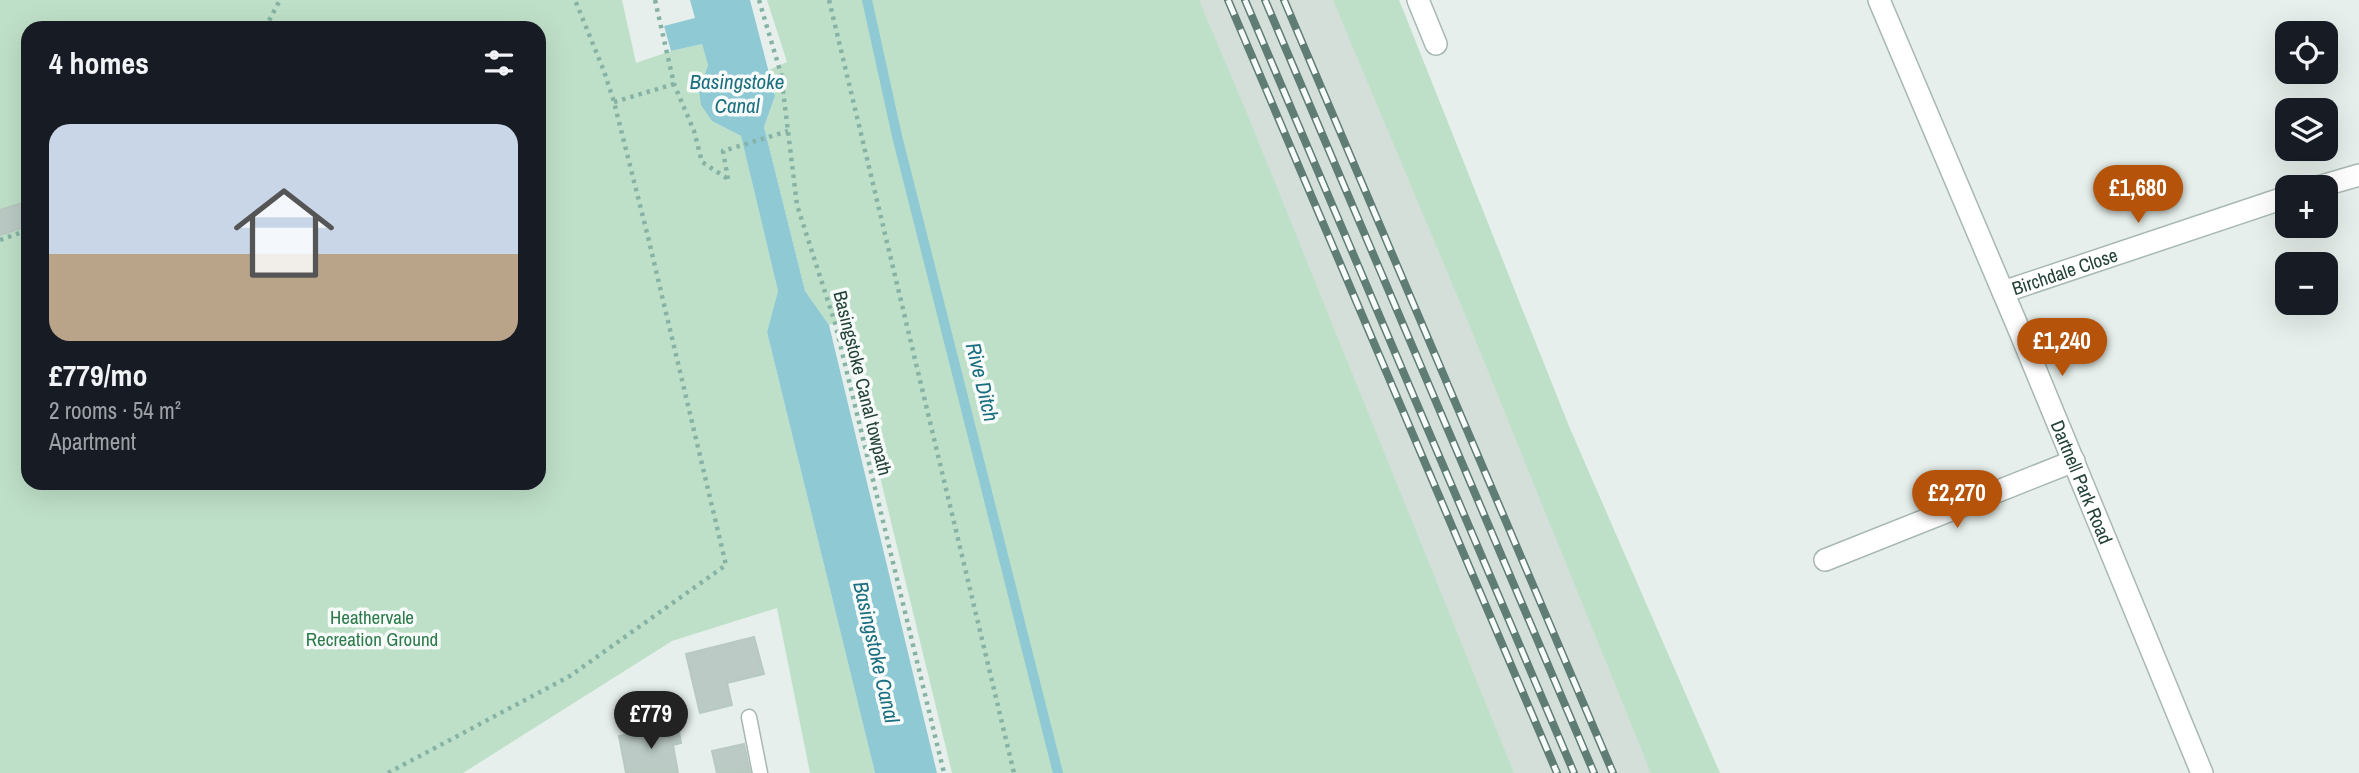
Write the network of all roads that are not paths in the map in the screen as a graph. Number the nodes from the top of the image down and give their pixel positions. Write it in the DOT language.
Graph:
graph roads {
  1 [pos="1418,0"];
  2 [pos="1879,0"];
  3 [pos="1436,44"];
  4 [pos="2359,175"];
  5 [pos="2338,181"];
  6 [pos="2275,201"];
  7 [pos="2003,292"];
  8 [pos="2074,461"];
  9 [pos="1825,559"];
  10 [pos="749,717"];
  11 [pos="760,773"];
  12 [pos="2202,773"];
  1 -- 3 [label="street"];
  2 -- 7 [label="street, Dartnell Park Road"];
  4 -- 5 [label="street"];
  6 -- 7 [label="street, Birchdale Close"];
  7 -- 8 [label="street, Dartnell Park Road"];
  8 -- 9 [label="street"];
  8 -- 12 [label="street, Dartnell Park Road"];
  10 -- 11 [label="lane"];
}
